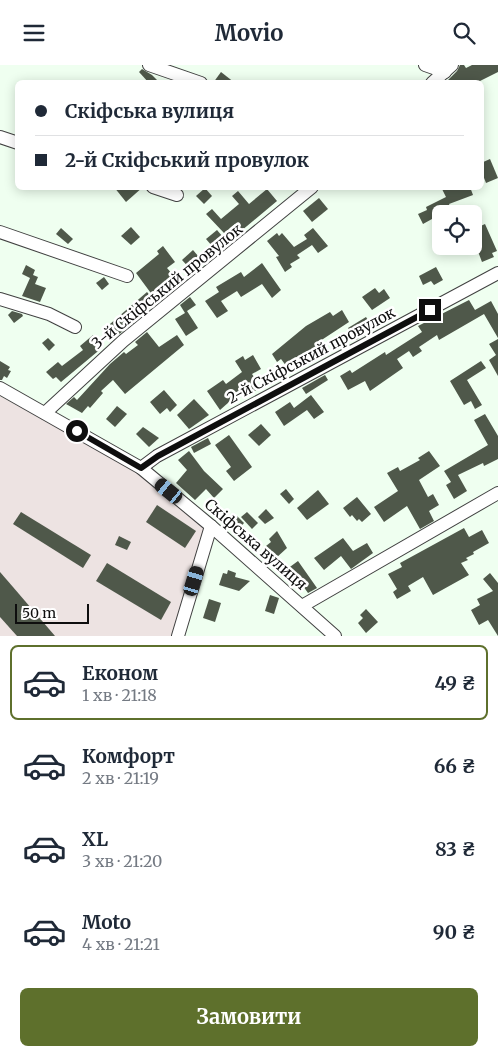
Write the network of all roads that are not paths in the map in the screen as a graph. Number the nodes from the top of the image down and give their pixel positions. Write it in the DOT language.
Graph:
graph roads {
  1 [pos="149,65"];
  2 [pos="425,65"];
  3 [pos="448,68"];
  4 [pos="192,80"];
  5 [pos="435,80"];
  6 [pos="0,137"];
  7 [pos="15,142"];
  8 [pos="162,190"];
  9 [pos="308,190"];
  10 [pos="177,195"];
  11 [pos="0,232"];
  12 [pos="498,273"];
  13 [pos="127,276"];
  14 [pos="0,299"];
  15 [pos="75,327"];
  16 [pos="0,388"];
  17 [pos="45,413"];
  18 [pos="141,468"];
  19 [pos="498,493"];
  20 [pos="211,526"];
  21 [pos="302,606"];
  22 [pos="178,636"];
  23 [pos="335,636"];
  1 -- 4 [label="street"];
  2 -- 3 [label="street"];
  3 -- 5 [label="street"];
  6 -- 7 [label="street"];
  8 -- 10 [label="street"];
  9 -- 17 [label="street, 3-й Скіфський провулок"];
  11 -- 13 [label="street"];
  12 -- 18 [label="street, 2-й Скіфський провулок"];
  14 -- 15 [label="street"];
  16 -- 17 [label="street, Скіфська вулиця"];
  17 -- 18 [label="street, Скіфська вулиця"];
  18 -- 20 [label="street, Скіфська вулиця"];
  19 -- 21 [label="street"];
  20 -- 21 [label="street, Скіфська вулиця"];
  20 -- 22 [label="street"];
  21 -- 23 [label="street, Скіфська вулиця"];
}
